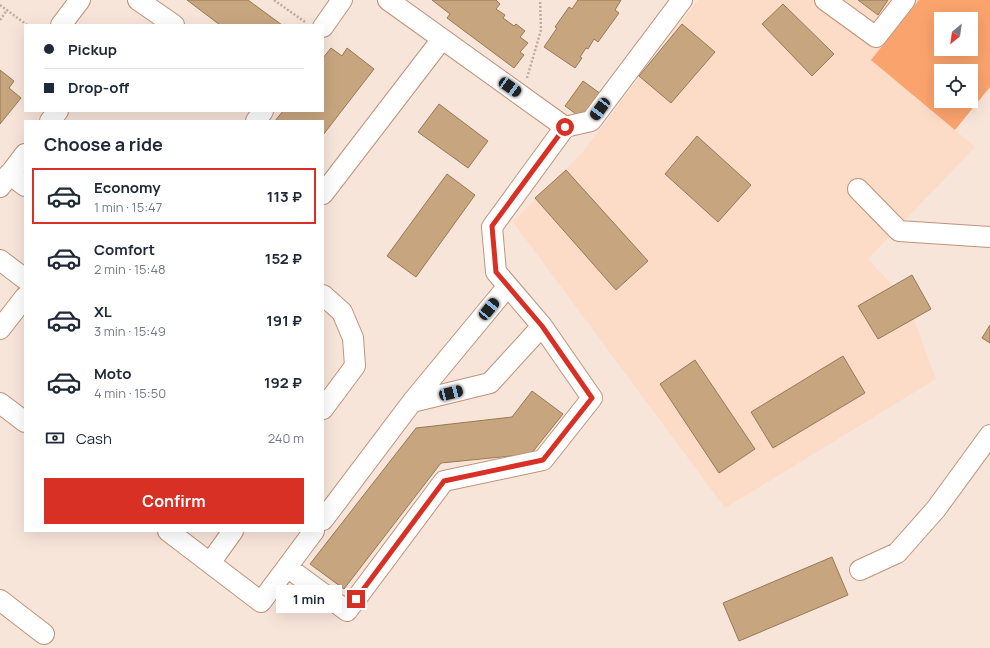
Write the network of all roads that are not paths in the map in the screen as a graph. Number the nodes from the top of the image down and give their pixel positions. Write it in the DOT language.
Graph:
graph roads {
  1 [pos="80,0"];
  2 [pos="138,0"];
  3 [pos="342,0"];
  4 [pos="388,0"];
  5 [pos="682,0"];
  6 [pos="825,0"];
  7 [pos="905,0"];
  8 [pos="67,22"];
  9 [pos="173,24"];
  10 [pos="324,26"];
  11 [pos="442,39"];
  12 [pos="57,112"];
  13 [pos="51,120"];
  14 [pos="565,127"];
  15 [pos="24,156"];
  16 [pos="12,182"];
  17 [pos="858,190"];
  18 [pos="324,193"];
  19 [pos="990,237"];
  20 [pos="0,260"];
  21 [pos="24,278"];
  22 [pos="508,286"];
  23 [pos="324,296"];
  24 [pos="24,298"];
  25 [pos="542,326"];
  26 [pos="0,329"];
  27 [pos="412,402"];
  28 [pos="0,403"];
  29 [pos="324,408"];
  30 [pos="24,421"];
  31 [pos="990,435"];
  32 [pos="324,519"];
  33 [pos="169,532"];
  34 [pos="232,532"];
  35 [pos="313,532"];
  36 [pos="210,563"];
  37 [pos="287,567"];
  38 [pos="860,570"];
  39 [pos="0,600"];
  40 [pos="44,634"];
  1 -- 8 [label="street"];
  2 -- 9 [label="street"];
  3 -- 10 [label="street"];
  4 -- 11 [label="street"];
  5 -- 14 [label="street"];
  6 -- 7 [label="street"];
  11 -- 14 [label="street"];
  11 -- 18 [label="street"];
  12 -- 13 [label="street"];
  14 -- 22 [label="street"];
  15 -- 16 [label="street"];
  17 -- 19 [label="street"];
  20 -- 21 [label="street"];
  22 -- 25 [label="street"];
  22 -- 27 [label="street"];
  23 -- 29 [label="street"];
  24 -- 26 [label="street"];
  25 -- 27 [label="street"];
  25 -- 37 [label="street"];
  27 -- 32 [label="street"];
  28 -- 30 [label="street"];
  31 -- 38 [label="street"];
  33 -- 36 [label="street"];
  34 -- 36 [label="street"];
  35 -- 37 [label="street"];
  36 -- 37 [label="street"];
  39 -- 40 [label="street"];
}
